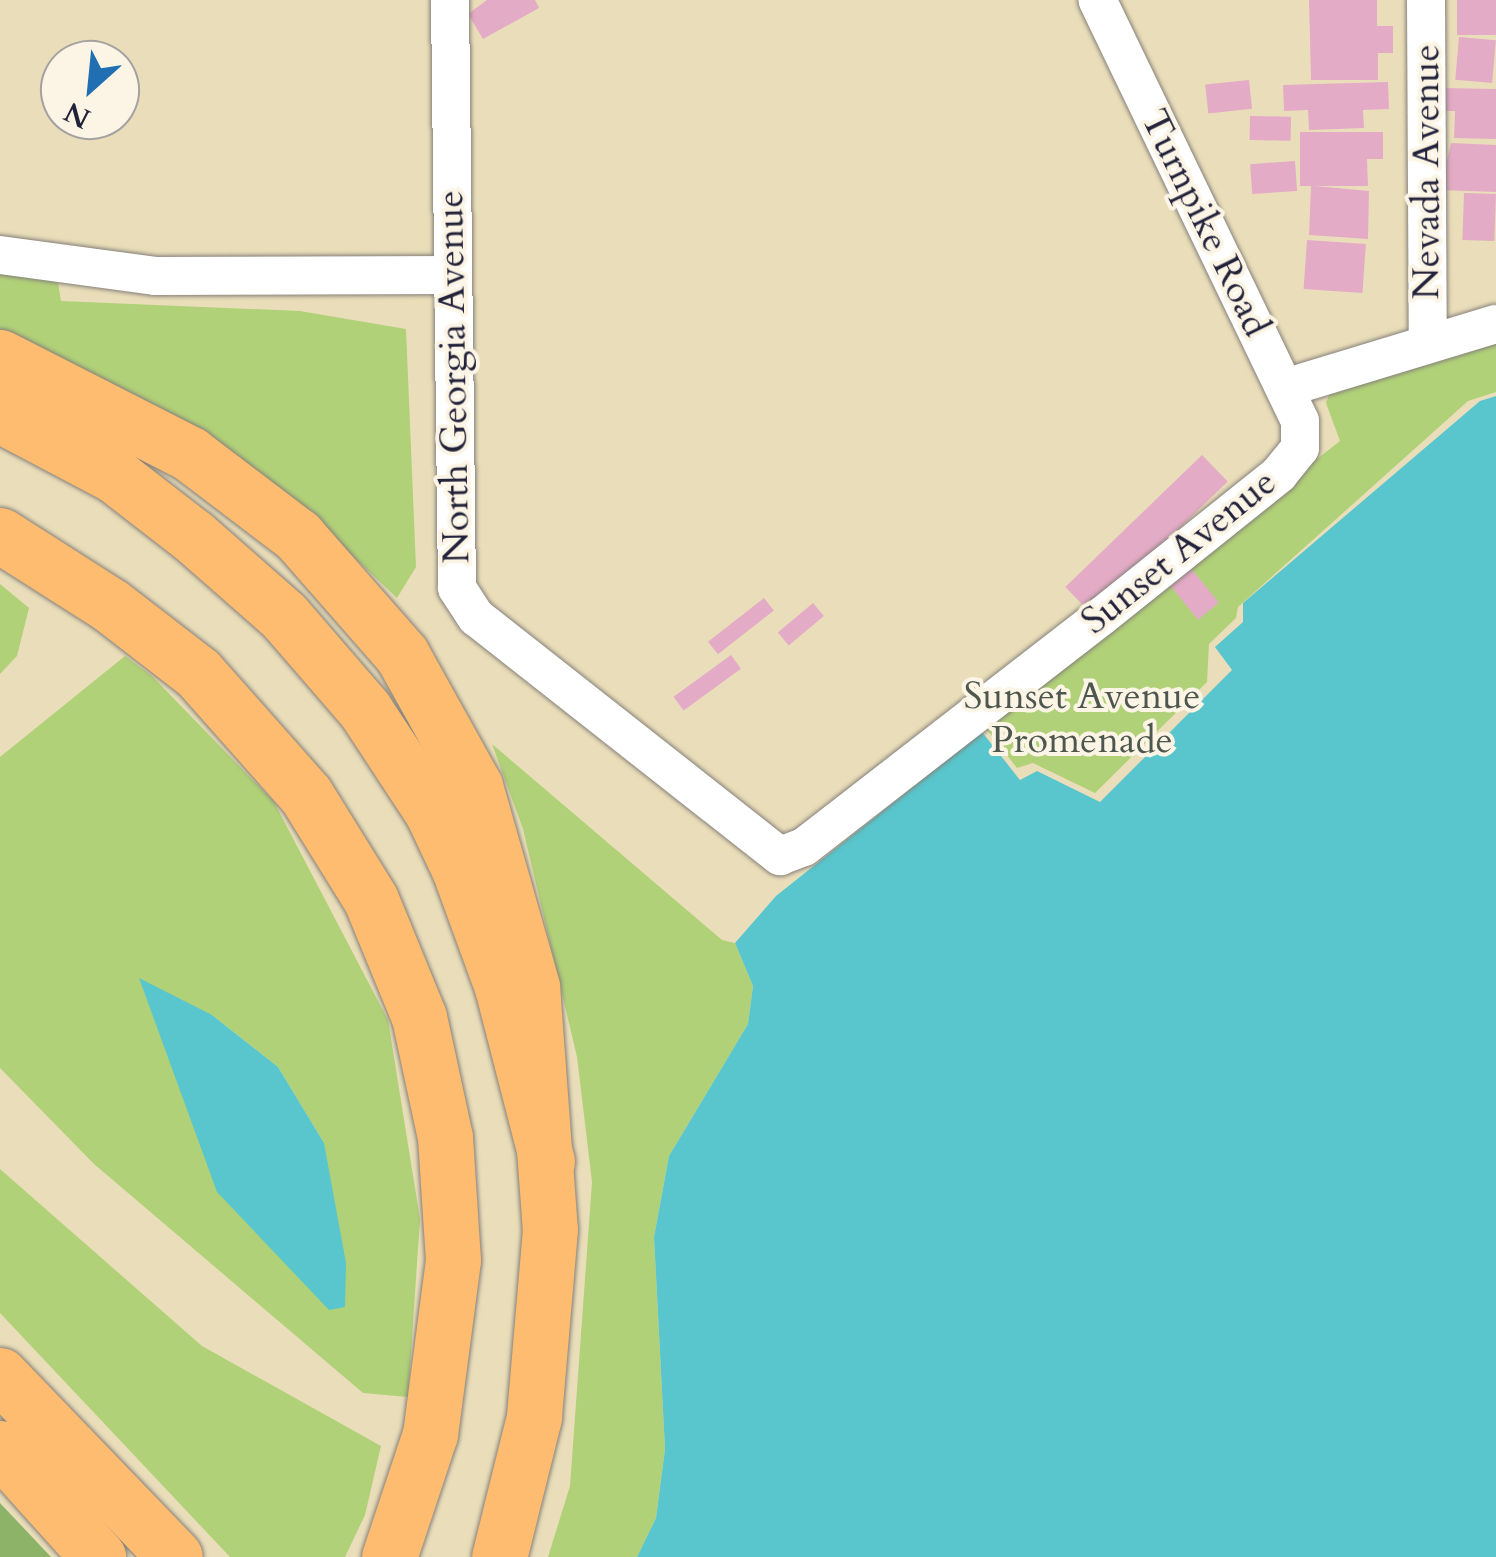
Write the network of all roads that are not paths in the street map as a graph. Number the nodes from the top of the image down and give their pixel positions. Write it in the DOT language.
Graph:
graph roads {
  1 [pos="450,0"];
  2 [pos="1097,0"];
  3 [pos="1426,0"];
  4 [pos="0,255"];
  5 [pos="453,276"];
  6 [pos="1496,324"];
  7 [pos="1428,344"];
  8 [pos="0,357"];
  9 [pos="1285,388"];
  10 [pos="19,424"];
  11 [pos="1300,448"];
  12 [pos="0,534"];
  13 [pos="764,850"];
  14 [pos="546,1161"];
  15 [pos="0,1375"];
  16 [pos="0,1448"];
  17 [pos="0,1485"];
  18 [pos="82,1557"];
  19 [pos="98,1557"];
  20 [pos="176,1557"];
  21 [pos="389,1557"];
  22 [pos="499,1557"];
  1 -- 5 [label="street, North Georgia Avenue"];
  2 -- 9 [label="street, Turnpike Road"];
  3 -- 7 [label="street, Nevada Avenue"];
  4 -- 5 [label="street"];
  5 -- 13 [label="street, North Georgia Avenue"];
  6 -- 7 [label="street"];
  7 -- 9 [label="street"];
  8 -- 14 [label="highway"];
  9 -- 11 [label="street, Turnpike Road"];
  10 -- 14 [label="highway"];
  11 -- 13 [label="street, Sunset Avenue"];
  12 -- 21 [label="highway"];
  14 -- 22 [label="highway"];
  15 -- 20 [label="highway"];
  16 -- 19 [label="highway"];
  17 -- 18 [label="highway"];
}
